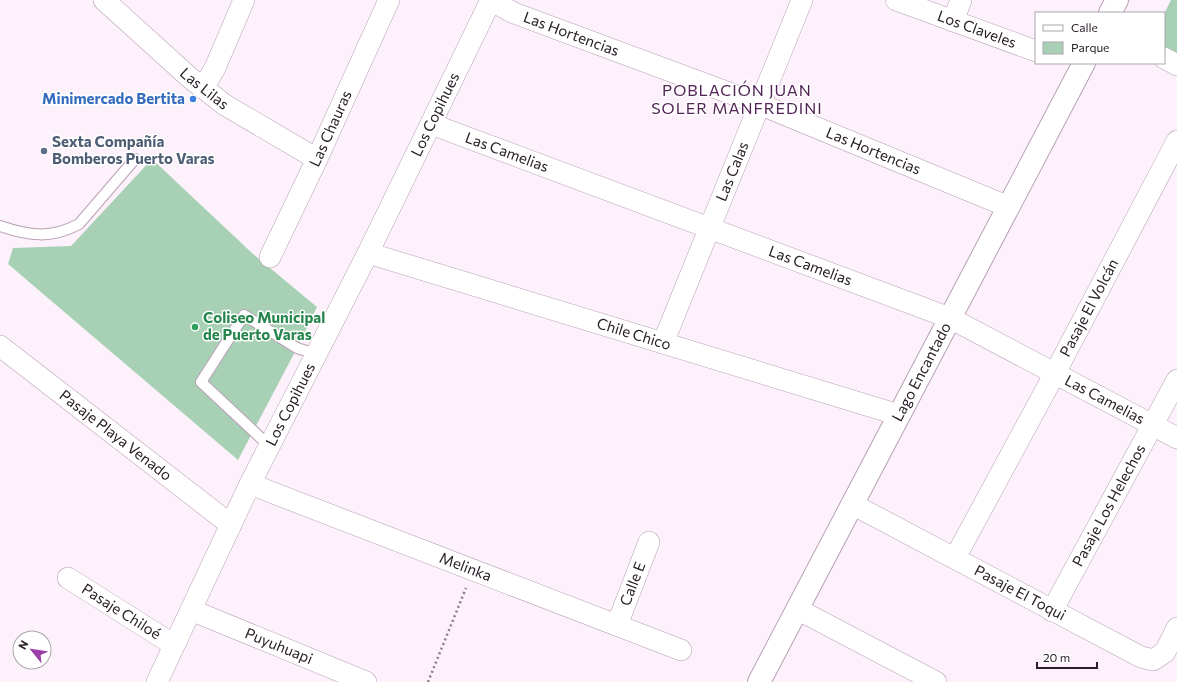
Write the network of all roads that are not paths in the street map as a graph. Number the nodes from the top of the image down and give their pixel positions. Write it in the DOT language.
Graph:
graph roads {
  1 [pos="244,0"];
  2 [pos="389,0"];
  3 [pos="492,0"];
  4 [pos="802,0"];
  5 [pos="896,0"];
  6 [pos="961,0"];
  7 [pos="1117,0"];
  8 [pos="106,1"];
  9 [pos="1111,12"];
  10 [pos="953,21"];
  11 [pos="1035,51"];
  12 [pos="1165,59"];
  13 [pos="1078,64"];
  14 [pos="1177,66"];
  15 [pos="203,88"];
  16 [pos="759,104"];
  17 [pos="431,124"];
  18 [pos="1177,141"];
  19 [pos="317,159"];
  20 [pos="135,160"];
  21 [pos="1008,207"];
  22 [pos="0,226"];
  23 [pos="710,228"];
  24 [pos="368,253"];
  25 [pos="270,257"];
  26 [pos="950,318"];
  27 [pos="663,343"];
  28 [pos="0,346"];
  29 [pos="316,354"];
  30 [pos="1055,373"];
  31 [pos="1177,380"];
  32 [pos="899,415"];
  33 [pos="1152,425"];
  34 [pos="1177,438"];
  35 [pos="268,450"];
  36 [pos="250,484"];
  37 [pos="852,504"];
  38 [pos="231,525"];
  39 [pos="649,542"];
  40 [pos="955,558"];
  41 [pos="68,578"];
  42 [pos="797,609"];
  43 [pos="191,610"];
  44 [pos="1052,610"];
  45 [pos="617,625"];
  46 [pos="1177,628"];
  47 [pos="174,645"];
  48 [pos="681,650"];
  49 [pos="157,682"];
  50 [pos="366,682"];
  51 [pos="759,682"];
  52 [pos="936,682"];
  1 -- 15 [label="street"];
  2 -- 19 [label="street, Las Chauras"];
  3 -- 16 [label="street, Las Hortencias"];
  3 -- 17 [label="street, Los Copihues"];
  4 -- 16 [label="street, Las Calas"];
  5 -- 10 [label="street, Los Claveles"];
  6 -- 10 [label="street"];
  7 -- 9 [label="street"];
  8 -- 15 [label="street, Las Lilas"];
  10 -- 11 [label="street, Los Claveles"];
  12 -- 14 [label="street"];
  13 -- 21 [label="street, Lago Encantado"];
  15 -- 19 [label="street, Las Lilas"];
  16 -- 21 [label="street, Las Hortencias"];
  16 -- 23 [label="street, Las Calas"];
  17 -- 23 [label="street, Las Camelias"];
  17 -- 24 [label="street, Los Copihues"];
  18 -- 30 [label="street, Pasaje El Volcán"];
  19 -- 25 [label="street, Las Chauras"];
  20 -- 22 [label="lane"];
  21 -- 26 [label="street, Lago Encantado"];
  23 -- 26 [label="street, Las Camelias"];
  23 -- 27 [label="street, Las Calas"];
  24 -- 27 [label="street, Chile Chico"];
  24 -- 29 [label="street, Los Copihues"];
  26 -- 30 [label="street, Las Camelias"];
  26 -- 32 [label="street, Lago Encantado"];
  27 -- 32 [label="street, Chile Chico"];
  28 -- 38 [label="street, Pasaje Playa Venado"];
  29 -- 35 [label="street, Los Copihues"];
  29 -- 35 [label="lane"];
  30 -- 33 [label="street, Las Camelias"];
  30 -- 40 [label="street, Pasaje El Volcán"];
  31 -- 33 [label="street, Pasaje Los Helechos"];
  32 -- 37 [label="street, Lago Encantado"];
  33 -- 34 [label="street, Las Camelias"];
  33 -- 44 [label="street, Pasaje Los Helechos"];
  35 -- 36 [label="street, Los Copihues"];
  36 -- 38 [label="street, Los Copihues"];
  36 -- 45 [label="street, Melinka"];
  37 -- 40 [label="street, Pasaje El Toqui"];
  37 -- 42 [label="street, Lago Encantado"];
  38 -- 43 [label="street, Los Copihues"];
  39 -- 45 [label="street, Calle E"];
  40 -- 44 [label="street, Pasaje El Toqui"];
  41 -- 47 [label="street, Pasaje Chiloé"];
  42 -- 51 [label="street, Lago Encantado"];
  42 -- 52 [label="street"];
  43 -- 47 [label="street, Los Copihues"];
  43 -- 50 [label="street, Puyuhuapi"];
  44 -- 46 [label="street, Pasaje El Toqui"];
  45 -- 48 [label="street, Melinka"];
  47 -- 49 [label="street, Los Copihues"];
}
